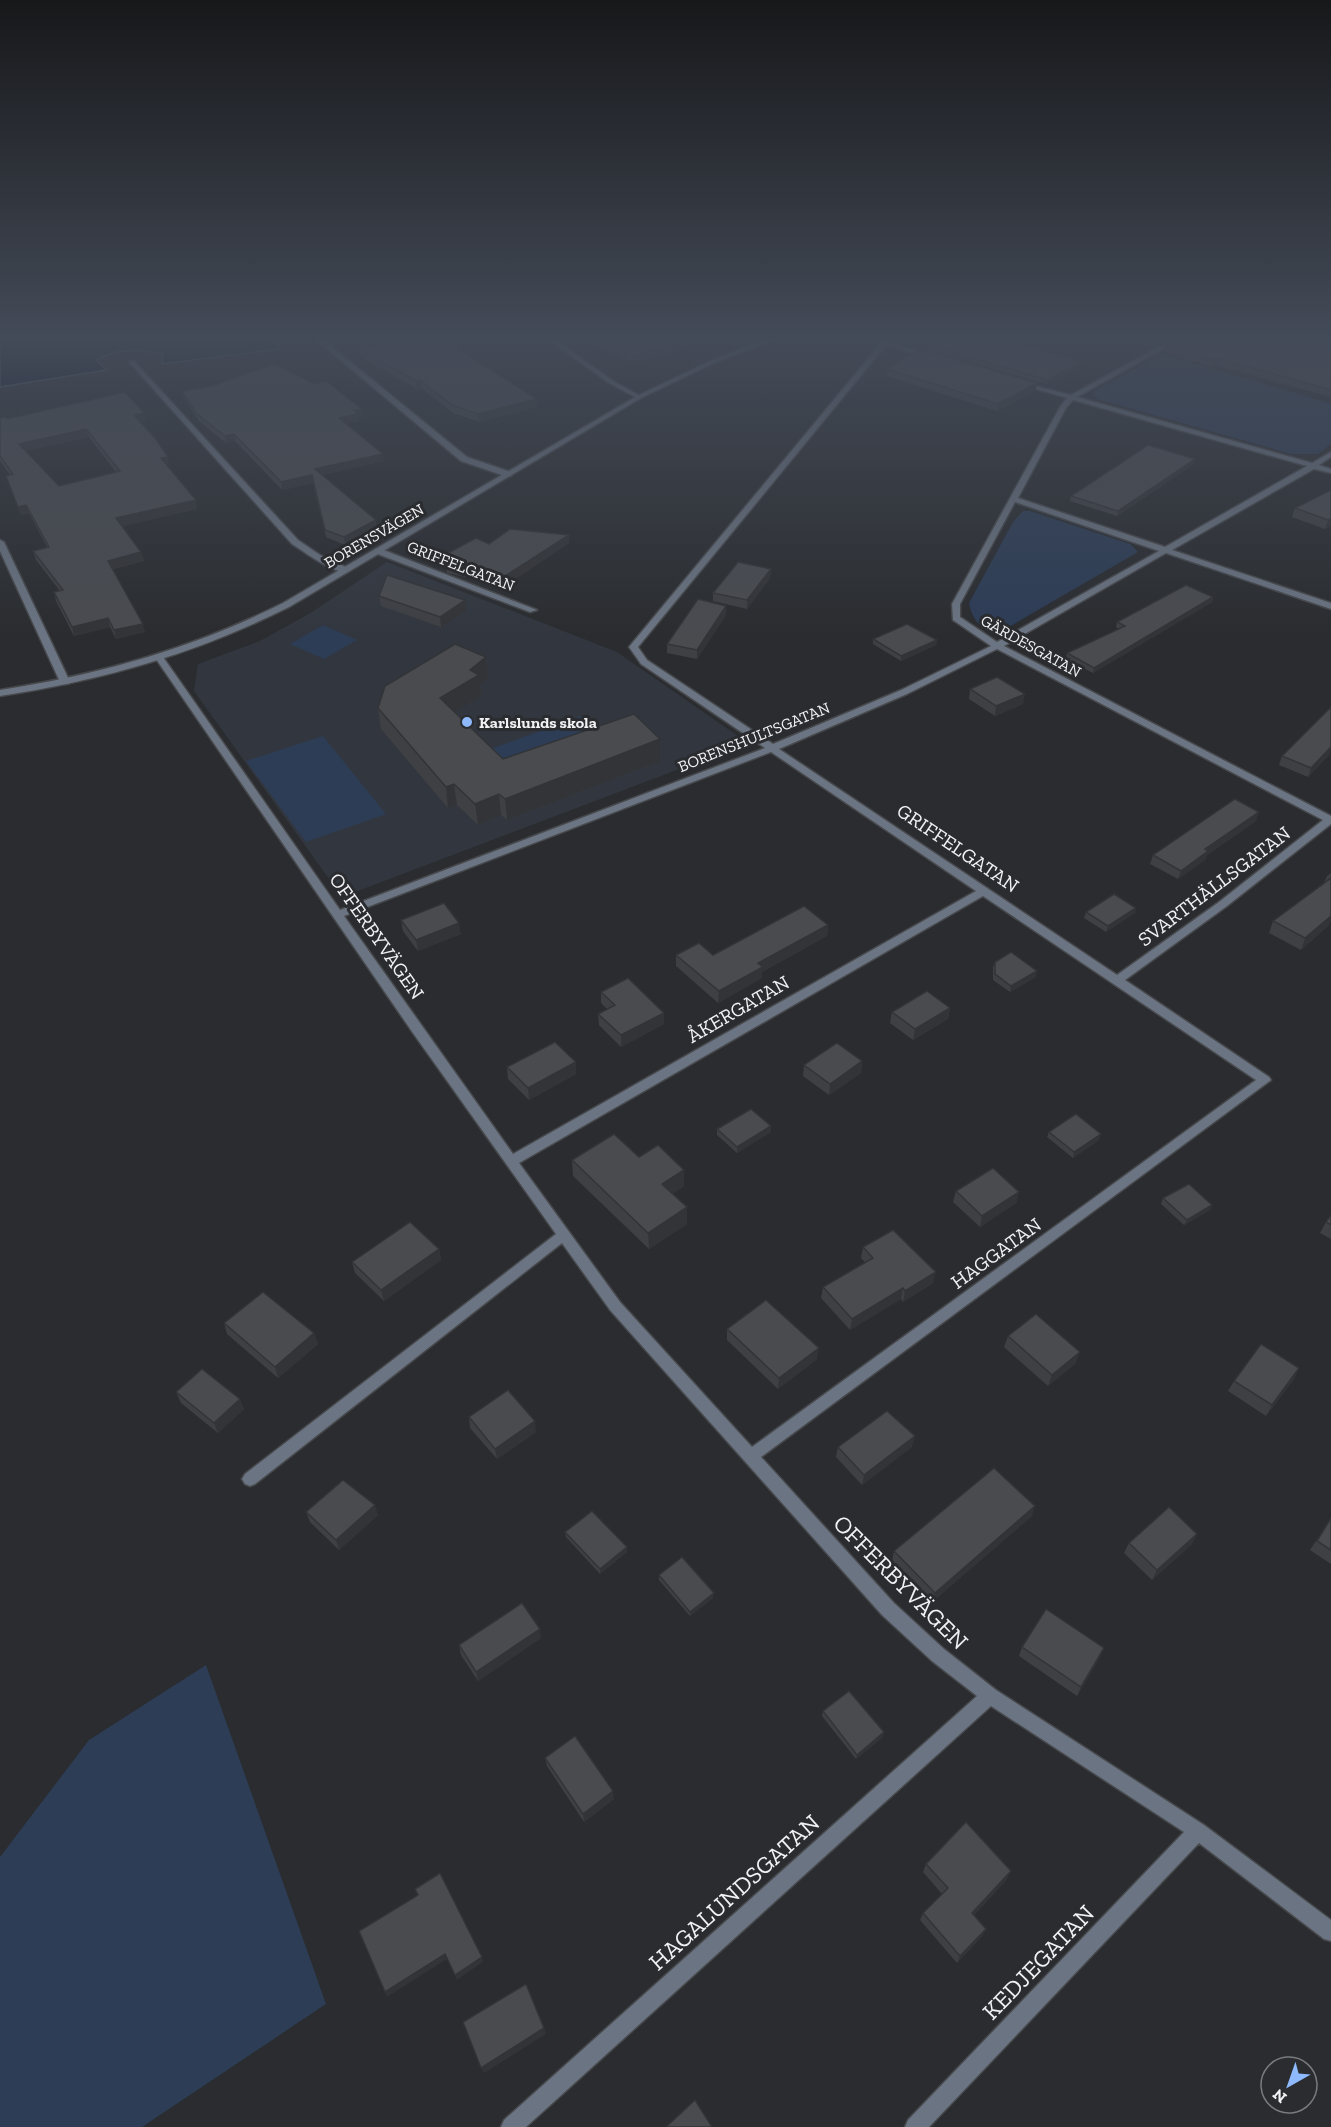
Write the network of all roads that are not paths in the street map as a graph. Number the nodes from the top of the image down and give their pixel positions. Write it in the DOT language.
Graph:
graph roads {
  1 [pos="200,437"];
  2 [pos="438,437"];
  3 [pos="570,437"];
  4 [pos="806,437"];
  5 [pos="1047,437"];
  6 [pos="1213,437"];
  7 [pos="1331,453"];
  8 [pos="1313,466"];
  9 [pos="1331,471"];
  10 [pos="507,474"];
  11 [pos="1014,499"];
  12 [pos="0,542"];
  13 [pos="1166,550"];
  14 [pos="378,551"];
  15 [pos="345,570"];
  16 [pos="1331,606"];
  17 [pos="533,610"];
  18 [pos="997,646"];
  19 [pos="160,659"];
  20 [pos="65,682"];
  21 [pos="0,693"];
  22 [pos="773,747"];
  23 [pos="1330,819"];
  24 [pos="985,890"];
  25 [pos="337,915"];
  26 [pos="1117,980"];
  27 [pos="1265,1080"];
  28 [pos="510,1162"];
  29 [pos="562,1236"];
  30 [pos="750,1457"];
  31 [pos="250,1479"];
  32 [pos="990,1696"];
  33 [pos="1198,1831"];
  34 [pos="1331,1932"];
  35 [pos="511,2127"];
  36 [pos="915,2127"];
  1 -- 15 [label="street"];
  2 -- 10 [label="street"];
  3 -- 10 [label="street, BORENSVÄGEN"];
  4 -- 22 [label="street, GRIFFELGATAN"];
  5 -- 11 [label="street, GÄRDESGATAN"];
  6 -- 8 [label="street"];
  7 -- 8 [label="street, BORENSHULTSGATAN"];
  8 -- 9 [label="street"];
  8 -- 13 [label="street, BORENSHULTSGATAN"];
  10 -- 14 [label="street, BORENSVÄGEN"];
  11 -- 13 [label="street"];
  11 -- 18 [label="street, GÄRDESGATAN"];
  12 -- 20 [label="street"];
  13 -- 16 [label="street"];
  13 -- 18 [label="street, BORENSHULTSGATAN"];
  14 -- 15 [label="street, BORENSVÄGEN"];
  14 -- 17 [label="street, GRIFFELGATAN"];
  15 -- 19 [label="street, BORENSVÄGEN"];
  18 -- 22 [label="street, BORENSHULTSGATAN"];
  18 -- 23 [label="street, GÄRDESGATAN"];
  19 -- 20 [label="street, BORENSVÄGEN"];
  19 -- 25 [label="street, OFFERBYVÄGEN"];
  20 -- 21 [label="street, BORENSVÄGEN"];
  22 -- 24 [label="street, GRIFFELGATAN"];
  22 -- 25 [label="street, BORENSHULTSGATAN"];
  23 -- 26 [label="street, SVARTHÄLLSGATAN"];
  24 -- 26 [label="street, GRIFFELGATAN"];
  24 -- 28 [label="street, ÅKERGATAN"];
  25 -- 28 [label="street, OFFERBYVÄGEN"];
  26 -- 27 [label="street, GRIFFELGATAN"];
  27 -- 30 [label="street, HAGGATAN"];
  28 -- 29 [label="street, OFFERBYVÄGEN"];
  29 -- 30 [label="street, OFFERBYVÄGEN"];
  29 -- 31 [label="street"];
  30 -- 32 [label="street, OFFERBYVÄGEN"];
  32 -- 33 [label="street, OFFERBYVÄGEN"];
  32 -- 35 [label="street, HAGALUNDSGATAN"];
  33 -- 34 [label="street, OFFERBYVÄGEN"];
  33 -- 36 [label="street, KEDJEGATAN"];
}
